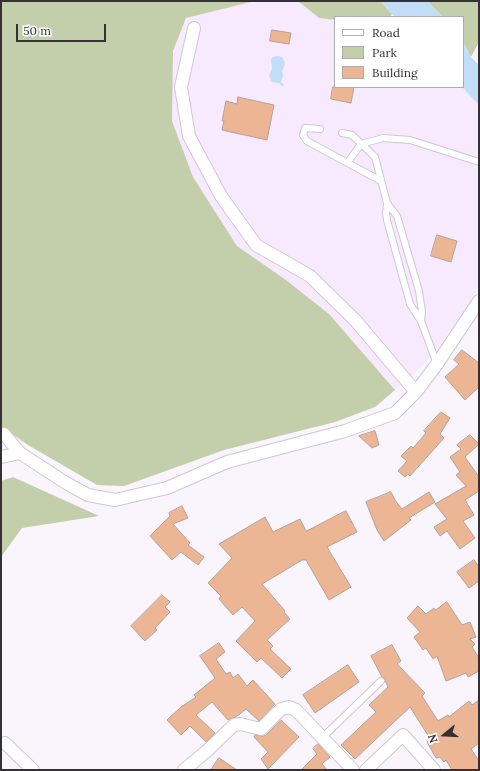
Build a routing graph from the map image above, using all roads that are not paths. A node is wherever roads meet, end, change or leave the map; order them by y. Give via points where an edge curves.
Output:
1 (194, 28) dead end
2 (320, 129) dead end
3 (342, 133) dead end
4 (361, 144) junction
5 (348, 162) junction
6 (479, 162) edge
7 (382, 181) junction
8 (387, 203) junction
9 (479, 301) edge
10 (421, 321) junction
11 (438, 364) junction
12 (416, 392) junction
13 (1, 434) edge
14 (20, 453) junction
15 (1, 457) edge
16 (381, 681) dead end
17 (322, 738) junction
18 (5, 743) dead end
19 (33, 770) edge
20 (184, 770) edge
21 (353, 770) edge
22 (366, 770) edge
23 (434, 770) edge

1 - 12 street via 181,86 189,136 221,196 256,245 310,276 355,320
2 - 5 lane via 305,128 303,135 307,141
3 - 4 lane via 352,136
4 - 5 lane
4 - 6 lane via 383,138 410,140
4 - 7 lane via 375,157
5 - 7 lane
7 - 8 lane
8 - 10 lane via 387,220 400,272 410,304
8 - 10 lane via 397,216 419,291
9 - 11 street
10 - 11 lane
11 - 12 street
12 - 14 street via 395,413 373,422 228,462 167,488 115,500 88,495
13 - 14 street via 4,434
14 - 15 street
16 - 17 lane
17 - 20 street via 296,710 288,707 281,709 261,729 234,725
17 - 21 street
18 - 19 street
22 - 23 street via 403,735

